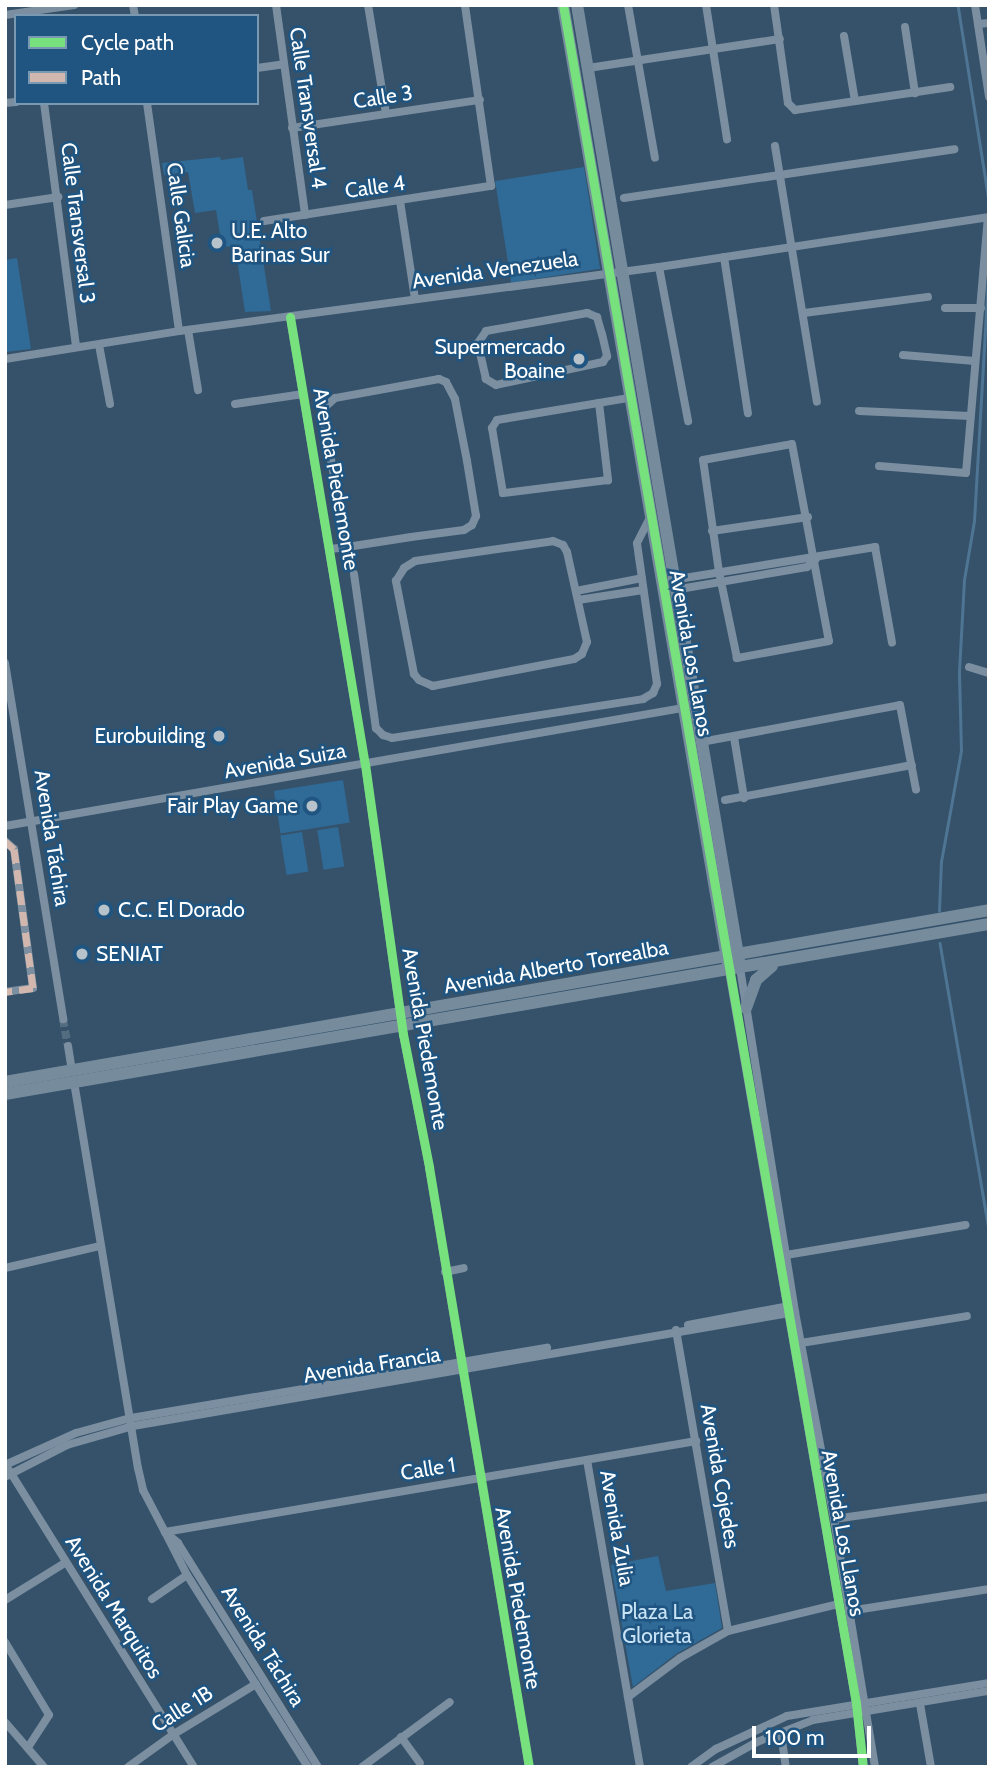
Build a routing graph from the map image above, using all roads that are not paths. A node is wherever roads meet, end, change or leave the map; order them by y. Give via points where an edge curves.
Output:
1 (74, 5) edge
2 (276, 5) edge
3 (368, 5) edge
4 (465, 5) edge
5 (563, 5) edge
6 (578, 5) edge
7 (628, 5) edge
8 (706, 5) edge
9 (774, 5) edge
10 (975, 5) edge
11 (5, 15) edge
12 (989, 23) edge
13 (978, 24) junction
14 (905, 27) dead end
15 (844, 36) dead end
16 (780, 38) junction
17 (713, 48) junction
18 (637, 60) junction
19 (285, 64) junction
20 (259, 68) edge
21 (588, 68) junction
22 (950, 87) dead end
23 (915, 93) junction
24 (989, 97) edge
25 (480, 100) junction
26 (855, 101) junction
27 (44, 105) edge
28 (147, 105) edge
29 (386, 114) junction
30 (292, 128) junction
31 (727, 139) dead end
32 (775, 146) dead end
33 (954, 149) dead end
34 (655, 158) dead end
35 (779, 174) junction
36 (58, 197) junction
37 (624, 198) dead end
38 (400, 201) junction
39 (5, 205) edge
40 (305, 215) junction
41 (989, 218) edge
42 (264, 221) dead end
43 (790, 246) junction
44 (724, 257) junction
45 (659, 267) junction
46 (613, 272) junction
47 (928, 297) dead end
48 (415, 299) junction
49 (945, 308) dead end
50 (981, 308) junction
51 (804, 313) junction
52 (290, 317) junction
53 (184, 331) junction
54 (617, 331) junction
55 (603, 334) junction
56 (99, 345) junction
57 (76, 347) junction
58 (903, 355) dead end
59 (5, 359) edge
60 (975, 361) junction
61 (198, 390) dead end
62 (303, 394) junction
63 (629, 398) junction
64 (817, 402) dead end
65 (599, 403) junction
66 (110, 404) dead end
67 (236, 404) dead end
68 (859, 411) dead end
69 (748, 413) dead end
70 (970, 416) junction
71 (688, 421) dead end
72 (879, 466) dead end
73 (808, 517) junction
74 (650, 518) junction
75 (712, 531) junction
76 (347, 547) junction
77 (330, 549) junction
78 (816, 559) junction
79 (719, 572) junction
80 (354, 574) dead end
81 (642, 578) junction
82 (721, 582) junction
83 (673, 585) junction
84 (643, 590) junction
85 (577, 596) junction
86 (892, 642) dead end
87 (5, 663) edge
88 (970, 667) dead end
89 (989, 673) edge
90 (689, 707) junction
91 (551, 713) junction
92 (554, 730) junction
93 (734, 737) junction
94 (701, 742) junction
95 (365, 764) junction
96 (912, 765) junction
97 (916, 790) dead end
98 (744, 798) junction
99 (725, 800) dead end
100 (33, 821) junction
101 (5, 826) edge
102 (5, 841) edge
103 (989, 911) edge
104 (989, 924) edge
105 (732, 956) junction
106 (781, 961) junction
107 (735, 969) junction
108 (5, 992) edge
109 (746, 1008) junction
110 (63, 1019) tunnel mouth
111 (402, 1020) junction
112 (68, 1046) tunnel mouth
113 (73, 1077) junction
114 (5, 1082) edge
115 (5, 1094) edge
116 (966, 1225) dead end
117 (100, 1246) junction
118 (786, 1255) junction
119 (5, 1268) edge
120 (464, 1268) dead end
121 (445, 1272) junction
122 (790, 1309) junction
123 (967, 1317) dead end
124 (676, 1330) junction
125 (801, 1343) junction
126 (461, 1365) junction
127 (132, 1422) junction
128 (696, 1441) junction
129 (587, 1460) junction
130 (5, 1465) edge
131 (8, 1475) edge
132 (480, 1479) junction
133 (989, 1497) edge
134 (834, 1520) junction
135 (165, 1532) junction
136 (174, 1545) junction
137 (65, 1563) junction
138 (187, 1575) junction
139 (989, 1589) edge
140 (152, 1599) dead end
141 (5, 1600) edge
142 (838, 1604) junction
143 (849, 1611) junction
144 (728, 1631) junction
145 (5, 1642) edge
146 (989, 1683) edge
147 (256, 1684) junction
148 (989, 1691) edge
149 (628, 1697) junction
150 (450, 1702) dead end
151 (920, 1704) junction
152 (861, 1708) junction
153 (5, 1722) edge
154 (781, 1733) junction
155 (174, 1734) junction
156 (401, 1737) junction
157 (28, 1747) junction
158 (420, 1763) dead end
159 (714, 1766) edge
160 (44, 1767) edge
161 (128, 1767) edge
162 (194, 1767) edge
163 (308, 1767) edge
164 (318, 1767) edge
165 (362, 1767) edge
166 (529, 1767) edge
167 (640, 1767) edge
168 (691, 1767) edge
169 (786, 1767) edge
170 (863, 1767) edge
171 (875, 1767) edge
172 (931, 1767) edge

1 - 11 street
2 - 19 street, Calle Transversal 4
3 - 29 street
4 - 25 street
5 - 46 street, Avenida Los Llanos
6 - 21 street, Avenida Los Llanos
7 - 18 street
8 - 17 street
9 - 16 street
10 - 13 street
12 - 13 street
13 - 24 street
14 - 23 street
15 - 26 street
16 - 17 street
16 - 26 street via 792,109
17 - 18 street
17 - 31 street
18 - 21 street
18 - 34 street
19 - 20 street
19 - 30 street, Calle Transversal 4
21 - 46 street, Avenida Los Llanos
22 - 23 street
23 - 26 street
25 - 29 street, Calle 3
25 - 38 street, Calle 4 via 491,186
27 - 36 street, Calle Transversal 3
28 - 53 street, Calle Galicia
29 - 30 street, Calle 3
30 - 40 street, Calle Transversal 4
32 - 35 street
33 - 35 street
35 - 37 street
35 - 43 street
36 - 39 street
36 - 57 street, Calle Transversal 3
38 - 40 street, Calle 4
38 - 48 street
40 - 42 street, Calle 4
41 - 43 street, Avenida Venezuela
41 - 50 street
43 - 44 street, Avenida Venezuela
43 - 51 street
44 - 45 street, Avenida Venezuela
44 - 69 street
45 - 46 street, Avenida Venezuela
45 - 71 street
46 - 48 street, Avenida Venezuela
46 - 54 street, Avenida Los Llanos
46 - 83 street, Avenida Los Llanos
47 - 51 street
48 - 52 street, Avenida Venezuela
49 - 50 street
50 - 60 street
51 - 64 street
52 - 53 street, Avenida Venezuela
52 - 62 street, Avenida Piedemonte
53 - 56 street, Avenida Venezuela
53 - 61 street, Calle Galicia
54 - 55 street
54 - 63 street, Avenida Los Llanos
55 - 55 street via 597,317 587,313 486,331 478,343 486,379 496,385 600,363 607,356
56 - 57 street, Avenida Venezuela
56 - 66 street
57 - 59 street, Avenida Venezuela
58 - 60 street
60 - 70 street
62 - 67 street
62 - 77 street, Avenida Piedemonte
63 - 65 street
63 - 74 street, Avenida Los Llanos
65 - 65 street via 497,420 492,428 503,493 608,480
68 - 70 street
70 - 72 street via 966,473
73 - 75 street
73 - 75 street via 794,447 788,444 703,460
73 - 78 street
74 - 81 street via 637,543
74 - 90 street, Avenida Los Llanos
75 - 79 street
76 - 76 street via 464,530 474,522 455,399 446,382 439,379 335,398 325,407
76 - 77 street
77 - 95 street, Avenida Piedemonte
78 - 79 street
78 - 82 street via 807,567
78 - 82 street via 829,641 825,644 737,657
78 - 86 street via 875,547
79 - 82 street
79 - 83 street
80 - 91 street via 376,728 383,735
81 - 84 street
81 - 85 street
82 - 83 street
83 - 90 street, Avenida Los Llanos
84 - 85 street
84 - 91 street via 657,684 653,693 643,699
85 - 85 street via 568,552 553,541 415,561 396,581 414,674 429,685 577,658 587,642
87 - 100 street, Avenida Táchira
88 - 89 street
90 - 92 street, Avenida Suiza
90 - 94 street, Avenida Los Llanos
90 - 105 street, Avenida Los Llanos
91 - 92 street
92 - 95 street, Avenida Suiza
93 - 94 street
93 - 96 street via 900,705
93 - 98 street
94 - 105 street, Avenida Los Llanos
95 - 100 street, Avenida Suiza
95 - 111 street, Avenida Piedemonte
96 - 97 street
96 - 98 street
98 - 99 street
100 - 101 street, Avenida Suiza
100 - 110 street, Avenida Táchira
102 - 108 street via 14,849 33,988
103 - 105 street, Avenida Alberto Torrealba
104 - 106 street, Avenida Alberto Torrealba
105 - 107 street, Avenida Los Llanos
105 - 111 street, Avenida Alberto Torrealba
106 - 107 street, Avenida Alberto Torrealba
106 - 109 street via 758,976
107 - 109 street, Avenida Los Llanos
107 - 111 street, Avenida Alberto Torrealba
107 - 122 street, Avenida Los Llanos
109 - 118 street, Avenida Los Llanos
111 - 113 street, Avenida Alberto Torrealba
111 - 121 street, Avenida Piedemonte
112 - 113 street
113 - 114 street, Avenida Alberto Torrealba
113 - 115 street, Avenida Alberto Torrealba
113 - 117 street
116 - 118 street
117 - 119 street
117 - 127 street
118 - 122 street, Avenida Los Llanos
120 - 121 street
121 - 126 street, Avenida Piedemonte
122 - 124 street, Avenida Francia
122 - 125 street, Avenida Los Llanos
122 - 142 street, Avenida Los Llanos
123 - 125 street
124 - 126 street, Avenida Francia
124 - 128 street, Avenida Cojedes
125 - 134 street, Avenida Los Llanos
126 - 127 street, Avenida Francia
126 - 132 street, Avenida Piedemonte
127 - 130 street, Avenida Francia via 76,1433
127 - 131 street, Avenida Francia via 67,1445
127 - 135 street via 143,1490
128 - 129 street, Calle 1
128 - 144 street, Avenida Cojedes
129 - 132 street, Calle 1
129 - 149 street, Avenida Zulia
130 - 131 street, Avenida Marquitos
131 - 137 street, Avenida Marquitos
132 - 135 street, Calle 1
132 - 166 street, Avenida Piedemonte
133 - 134 street
134 - 143 street, Avenida Los Llanos
135 - 136 street
136 - 138 street
136 - 164 street, Avenida Táchira
137 - 141 street
137 - 155 street, Avenida Marquitos
138 - 140 street
138 - 147 street
139 - 143 street
142 - 144 street
142 - 152 street, Avenida Los Llanos
143 - 152 street, Avenida Los Llanos
144 - 149 street via 680,1658
145 - 157 street via 49,1715
146 - 152 street
147 - 155 street, Calle 1B
147 - 163 street
148 - 151 street
149 - 167 street, Avenida Zulia
150 - 156 street
151 - 152 street
151 - 172 street
152 - 154 street
152 - 168 street via 787,1716 716,1749
152 - 170 street, Avenida Los Llanos
152 - 171 street, Avenida Los Llanos
153 - 157 street
154 - 159 street
154 - 169 street
155 - 161 street, Calle 1B
155 - 162 street, Avenida Marquitos
156 - 158 street
156 - 165 street
157 - 160 street

